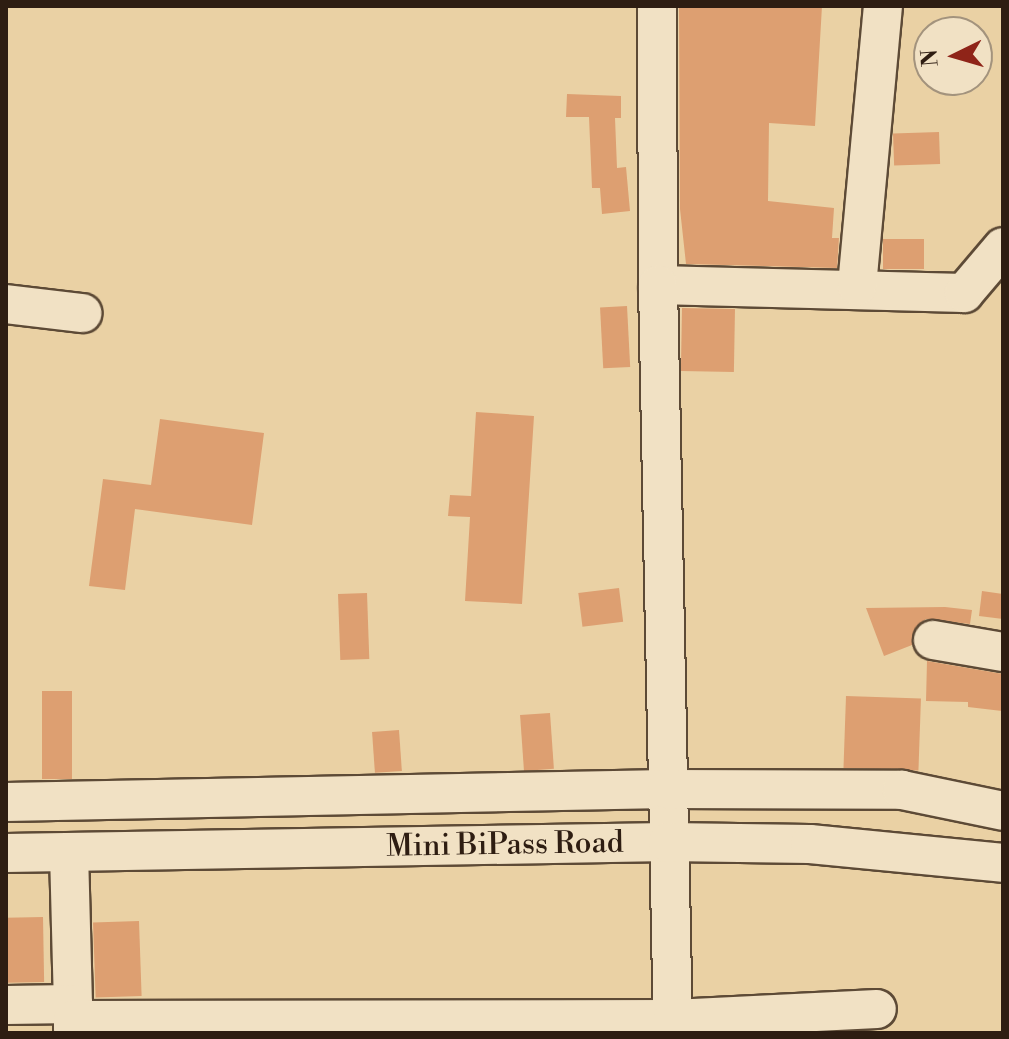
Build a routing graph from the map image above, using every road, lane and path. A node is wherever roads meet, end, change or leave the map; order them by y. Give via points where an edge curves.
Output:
1 (657, 6) edge
2 (883, 6) edge
3 (1003, 247) edge
4 (658, 285) junction
5 (857, 286) junction
6 (6, 304) edge
7 (82, 313) dead end
8 (933, 640) dead end
9 (1003, 652) edge
10 (667, 789) junction
11 (6, 802) edge
12 (1003, 811) edge
13 (668, 842) junction
14 (69, 852) junction
15 (6, 853) edge
16 (1003, 863) edge
17 (6, 1005) edge
18 (877, 1009) dead end
19 (73, 1019) edge
20 (673, 1026) edge

1 - 4 street
2 - 5 street
3 - 5 street via 964,293
4 - 5 street
4 - 10 street
6 - 7 street
8 - 9 street
10 - 11 street
10 - 12 street via 902,790
10 - 13 street
13 - 14 street, Mini BiPass Road
13 - 16 street, Mini BiPass Road via 810,844
13 - 20 street
14 - 15 street, Mini BiPass Road
14 - 19 street
17 - 19 street
18 - 20 street
19 - 20 street

